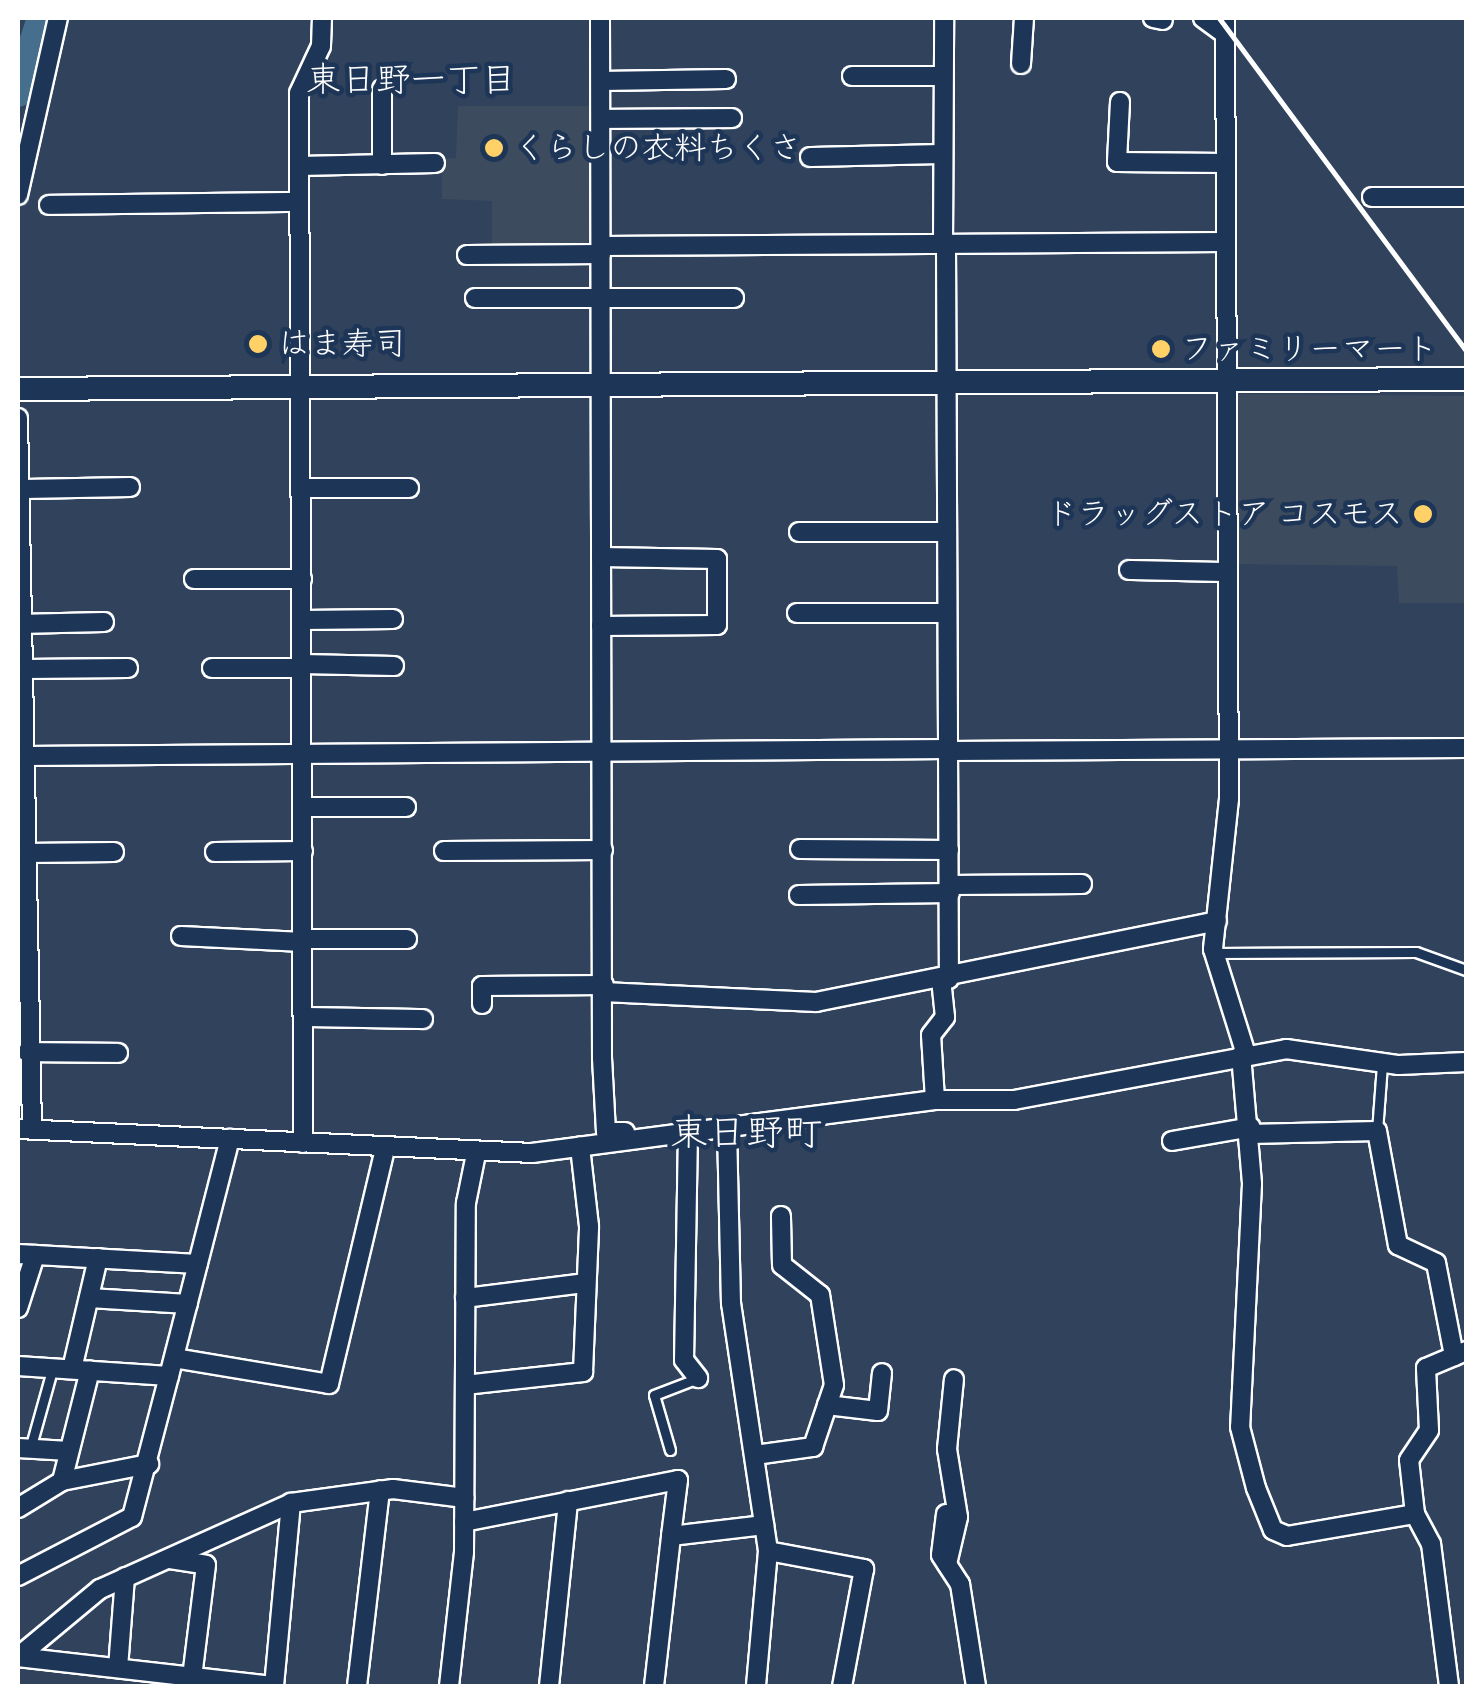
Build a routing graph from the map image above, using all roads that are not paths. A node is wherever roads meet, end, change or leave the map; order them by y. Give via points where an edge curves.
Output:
1 (58, 18) edge
2 (322, 18) edge
3 (600, 18) edge
4 (944, 18) edge
5 (1024, 18) edge
6 (1204, 18) edge
7 (1225, 26) edge
8 (1021, 64) dead end
9 (852, 76) dead end
10 (942, 76) junction
11 (726, 79) dead end
12 (601, 81) junction
13 (382, 89) dead end
14 (1120, 102) dead end
15 (732, 118) dead end
16 (600, 119) junction
17 (942, 154) junction
18 (810, 156) dead end
19 (1225, 162) junction
20 (435, 164) dead end
21 (382, 165) junction
22 (299, 166) junction
23 (18, 195) edge
24 (1372, 197) dead end
25 (1466, 197) edge
26 (298, 202) junction
27 (49, 204) dead end
28 (1224, 242) junction
29 (944, 244) junction
30 (602, 250) junction
31 (467, 255) dead end
32 (475, 298) dead end
33 (602, 298) junction
34 (734, 298) dead end
35 (1466, 380) edge
36 (947, 382) junction
37 (1224, 382) junction
38 (601, 384) junction
39 (301, 386) junction
40 (18, 390) edge
41 (18, 418) edge
42 (130, 487) dead end
43 (302, 488) junction
44 (409, 488) dead end
45 (24, 489) junction
46 (799, 532) dead end
47 (947, 532) junction
48 (601, 557) junction
49 (1130, 570) dead end
50 (1225, 572) junction
51 (194, 579) dead end
52 (302, 579) junction
53 (796, 613) dead end
54 (948, 613) junction
55 (302, 620) junction
56 (393, 620) dead end
57 (104, 622) dead end
58 (21, 624) edge
59 (601, 626) junction
60 (302, 666) junction
61 (394, 666) dead end
62 (128, 668) dead end
63 (212, 668) dead end
64 (25, 669) junction
65 (1466, 748) edge
66 (1229, 750) junction
67 (948, 751) junction
68 (602, 753) junction
69 (303, 754) junction
70 (25, 756) junction
71 (303, 807) junction
72 (406, 807) dead end
73 (800, 849) dead end
74 (603, 850) junction
75 (950, 850) junction
76 (303, 851) junction
77 (444, 851) dead end
78 (26, 852) junction
79 (114, 852) dead end
80 (215, 852) dead end
81 (1082, 884) dead end
82 (950, 889) junction
83 (799, 895) dead end
84 (1216, 921) junction
85 (181, 936) dead end
86 (407, 939) dead end
87 (303, 940) junction
88 (1214, 954) junction
89 (1466, 970) edge
90 (945, 979) junction
91 (603, 989) junction
92 (482, 1004) dead end
93 (304, 1016) junction
94 (422, 1019) dead end
95 (27, 1052) junction
96 (118, 1052) dead end
97 (1243, 1055) junction
98 (1466, 1062) edge
99 (1382, 1063) junction
100 (936, 1100) junction
101 (727, 1128) junction
102 (24, 1129) edge
103 (1250, 1130) junction
104 (1377, 1131) junction
105 (688, 1132) junction
106 (650, 1138) junction
107 (230, 1139) junction
108 (1172, 1141) dead end
109 (304, 1143) junction
110 (580, 1147) junction
111 (385, 1149) junction
112 (476, 1154) junction
113 (781, 1216) dead end
114 (26, 1255) edge
115 (98, 1258) junction
116 (198, 1264) junction
117 (585, 1283) junction
118 (89, 1298) junction
119 (465, 1298) junction
120 (188, 1304) junction
121 (18, 1308) edge
122 (1460, 1354) edge
123 (18, 1366) edge
124 (172, 1367) junction
125 (52, 1368) junction
126 (81, 1370) junction
127 (882, 1373) dead end
128 (698, 1378) joint
129 (954, 1379) dead end
130 (464, 1385) junction
131 (827, 1405) junction
132 (24, 1449) edge
133 (670, 1450) dead end
134 (68, 1451) junction
135 (755, 1455) junction
136 (148, 1464) junction
137 (62, 1481) junction
138 (380, 1490) junction
139 (464, 1498) junction
140 (568, 1501) junction
141 (291, 1504) junction
142 (18, 1508) edge
143 (946, 1514) dead end
144 (1415, 1514) junction
145 (464, 1522) junction
146 (764, 1525) junction
147 (671, 1536) junction
148 (768, 1551) junction
149 (168, 1558) junction
150 (947, 1564) junction
151 (18, 1576) edge
152 (125, 1577) junction
153 (18, 1657) edge
154 (115, 1674) edge
155 (195, 1680) edge
156 (273, 1686) edge
157 (358, 1686) edge
158 (448, 1686) edge
159 (549, 1686) edge
160 (654, 1686) edge
161 (756, 1686) edge
162 (842, 1686) edge
163 (976, 1686) edge
164 (1449, 1686) edge

1 - 23 street
2 - 22 street via 320,46 298,93
3 - 12 street
4 - 10 street
5 - 8 street
6 - 7 street
7 - 19 street
9 - 10 street
10 - 17 street
11 - 12 street
12 - 16 street
13 - 21 street
14 - 19 street via 1117,162
15 - 16 street
16 - 30 street
17 - 18 street
17 - 29 street
19 - 28 street
20 - 21 street
21 - 22 street
22 - 26 street
24 - 25 street
26 - 27 street
26 - 39 street
28 - 29 street
28 - 37 street
29 - 30 street
29 - 36 street
30 - 31 street
30 - 33 street
32 - 33 street
33 - 34 street
33 - 38 street
35 - 37 street
36 - 37 street
36 - 38 street
36 - 47 street
37 - 50 street
38 - 39 street
38 - 48 street
39 - 40 street
39 - 43 street
41 - 45 street
42 - 45 street
43 - 44 street
43 - 52 street
45 - 58 street
46 - 47 street
47 - 54 street
48 - 59 street
48 - 59 street via 717,558 717,625
49 - 50 street
50 - 66 street
51 - 52 street
52 - 55 street
53 - 54 street
54 - 67 street
55 - 56 street
55 - 60 street
57 - 58 street
58 - 64 street
59 - 68 street
60 - 61 street
60 - 63 street
60 - 69 street
62 - 64 street
64 - 70 street
65 - 66 street
66 - 67 street
66 - 84 street
67 - 68 street
67 - 75 street
68 - 69 street
68 - 74 street
69 - 70 street
69 - 71 street
70 - 78 street
71 - 72 street
71 - 76 street
73 - 75 street
74 - 77 street
74 - 91 street
75 - 82 street
76 - 80 street
76 - 87 street
78 - 79 street
78 - 95 street
81 - 82 street
82 - 83 street
82 - 90 street
84 - 88 street
84 - 90 street
85 - 87 street
86 - 87 street
87 - 93 street
88 - 89 lane via 1416,952
88 - 97 street
90 - 91 street via 816,1002
90 - 100 street via 945,1016 931,1035
91 - 92 street via 482,986
91 - 106 street via 606,1132
93 - 94 street
93 - 109 street
95 - 96 street
95 - 102 street
97 - 99 street via 1303,1049
97 - 100 street via 1014,1100
97 - 103 street
98 - 99 street
99 - 104 lane
100 - 101 street
101 - 105 street
101 - 135 street via 731,1303
102 - 107 street
103 - 104 street
103 - 108 street
103 - 144 street via 1240,1427 1272,1530 1281,1544
104 - 122 street via 1398,1245 1436,1263
105 - 106 street
105 - 128 street via 684,1360
106 - 110 street
107 - 109 street
107 - 116 street
109 - 111 street
110 - 112 street
110 - 117 street
111 - 112 street
111 - 124 street via 329,1384
112 - 119 street
113 - 131 street via 782,1265 820,1295 834,1385
114 - 115 street
114 - 121 street
115 - 116 street
115 - 118 street
116 - 120 street
117 - 119 street
117 - 130 street via 583,1372
118 - 120 street
118 - 126 street
119 - 130 street
120 - 124 street
122 - 144 street via 1426,1368 1429,1430 1409,1460
123 - 125 street
124 - 126 street
124 - 136 street
125 - 126 street
125 - 132 lane
126 - 134 street
127 - 131 street via 878,1411
128 - 133 lane via 654,1395
129 - 150 street via 947,1449 958,1517
130 - 139 street
131 - 135 street via 813,1448
132 - 134 street
134 - 137 street
135 - 146 street
136 - 137 street
136 - 151 street via 128,1521 48,1554
137 - 142 street
138 - 139 street
138 - 141 street
138 - 157 street
139 - 145 street
140 - 145 street
140 - 147 street via 678,1480
140 - 159 street
141 - 149 street
141 - 156 street
143 - 150 street
144 - 164 street via 1431,1544
145 - 158 street
146 - 147 street
146 - 148 street
147 - 160 street
148 - 161 street
148 - 162 street via 864,1570
149 - 152 street
149 - 155 street via 206,1566
150 - 163 street via 960,1584
152 - 153 street via 64,1613
152 - 154 street
153 - 154 street
154 - 155 street
155 - 156 street

